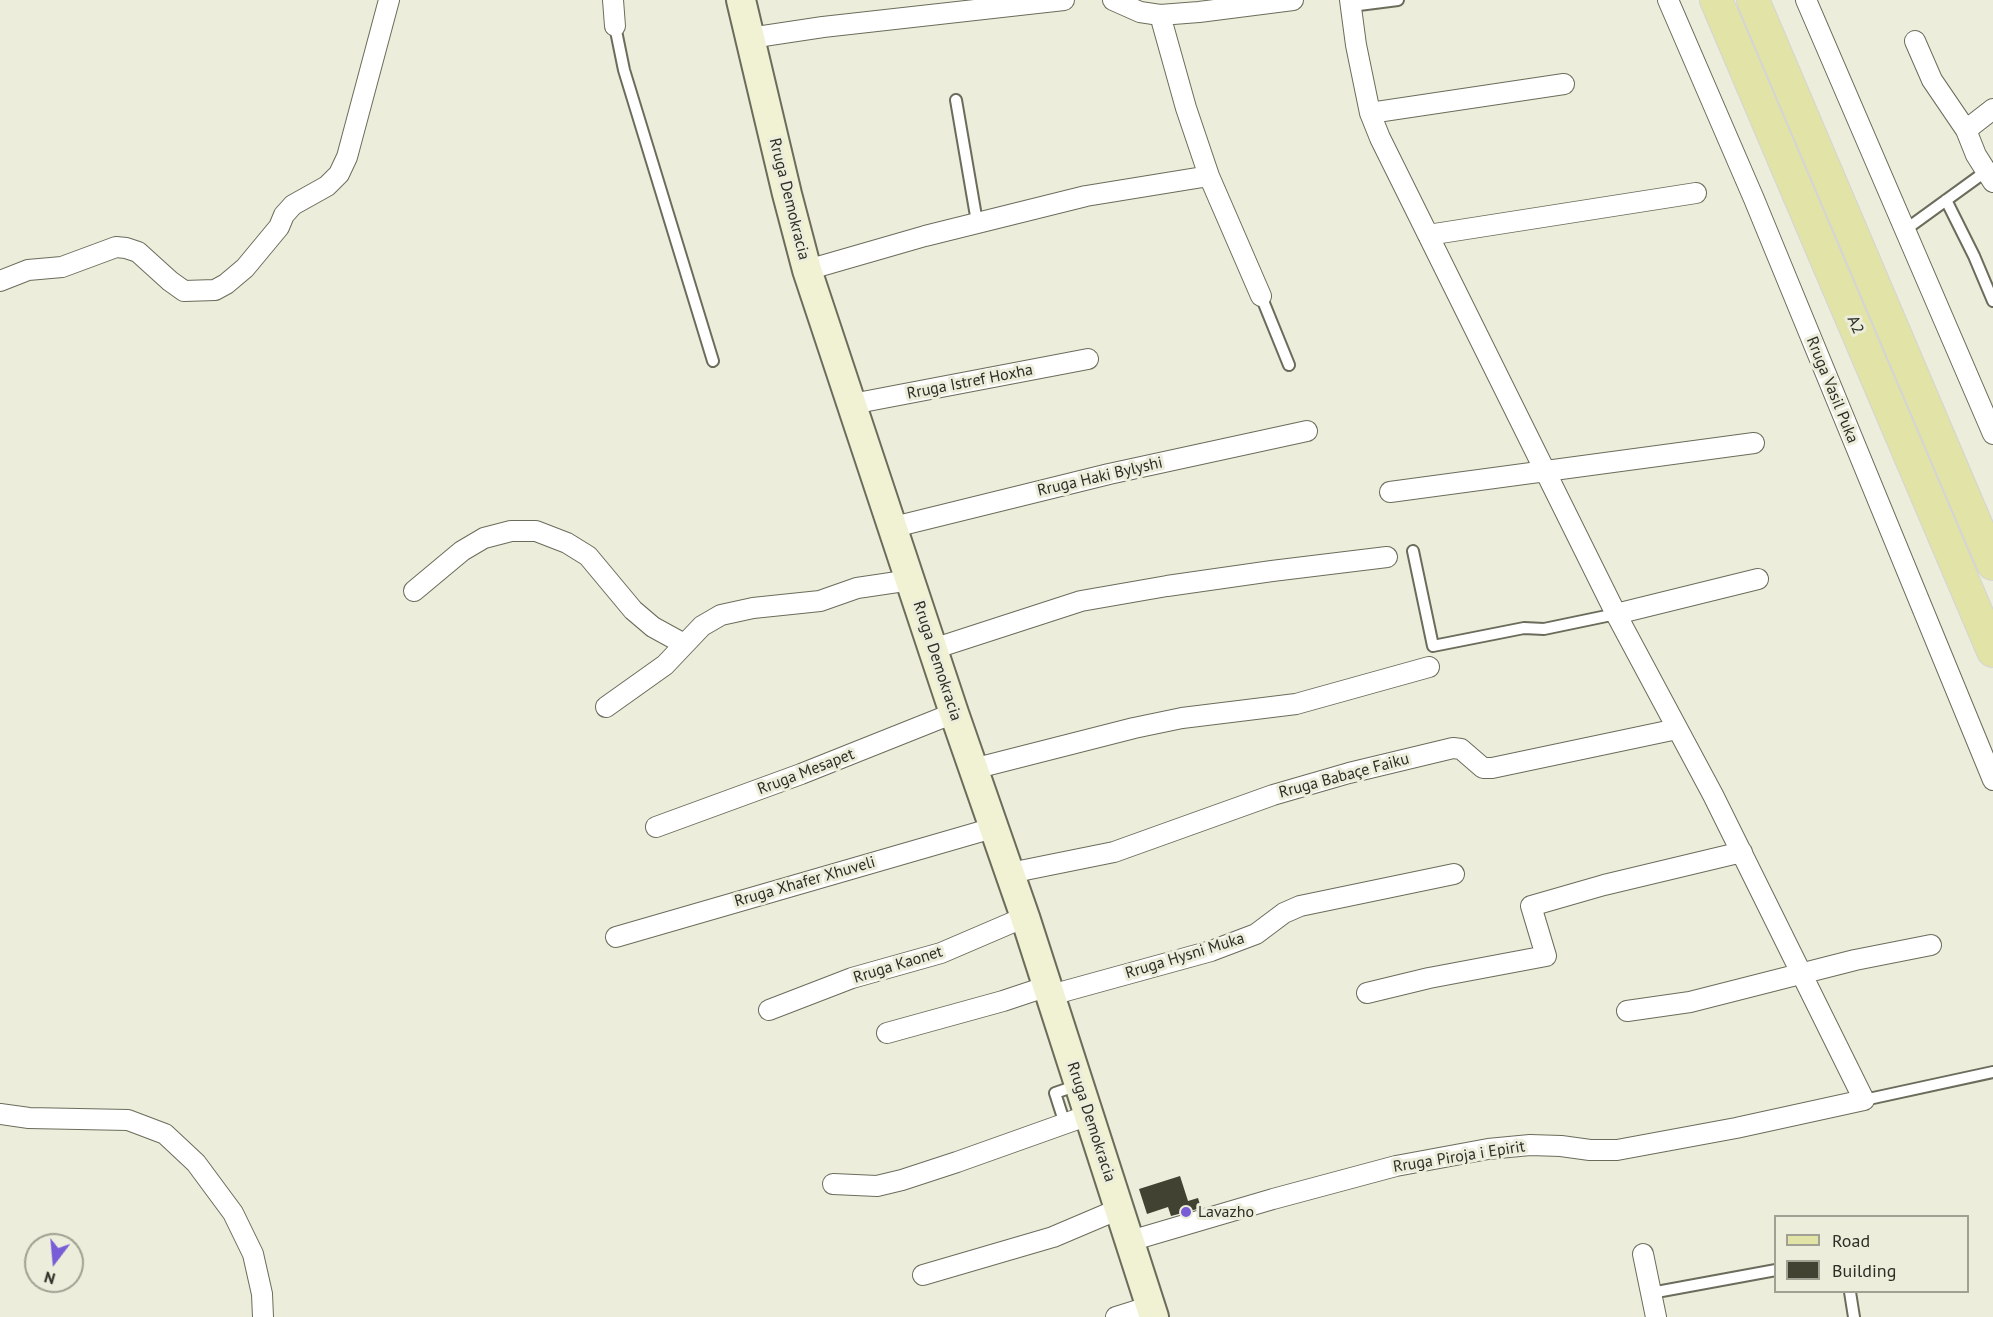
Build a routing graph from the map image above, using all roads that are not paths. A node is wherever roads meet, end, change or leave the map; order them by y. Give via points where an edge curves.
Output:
1 (389, 0) edge
2 (613, 0) edge
3 (741, 0) edge
4 (1064, 0) edge
5 (1113, 0) edge
6 (1293, 0) edge
7 (1398, 0) edge
8 (1668, 0) edge
9 (1716, 0) edge
10 (1753, 0) edge
11 (1806, 0) edge
12 (1350, 3) edge
13 (1160, 15) junction
14 (615, 26) joint
15 (750, 38) junction
16 (1915, 41) dead end
17 (1564, 84) dead end
18 (956, 100) dead end
19 (1993, 109) edge
20 (1370, 113) junction
21 (1966, 130) junction
22 (1209, 176) junction
23 (1989, 177) edge
24 (1696, 193) dead end
25 (1946, 200) junction
26 (977, 222) junction
27 (1905, 230) junction
28 (1428, 235) junction
29 (807, 270) junction
30 (0, 281) edge
31 (1261, 296) joint
32 (1993, 301) edge
33 (1088, 359) dead end
34 (713, 360) dead end
35 (1289, 365) dead end
36 (852, 404) junction
37 (1307, 431) dead end
38 (1993, 434) edge
39 (1754, 444) dead end
40 (1546, 470) junction
41 (1390, 492) dead end
42 (894, 527) junction
43 (1413, 551) dead end
44 (1387, 557) dead end
45 (1993, 564) edge
46 (1758, 579) dead end
47 (911, 580) junction
48 (414, 591) dead end
49 (1616, 614) junction
50 (684, 644) junction
51 (933, 649) junction
52 (1993, 651) edge
53 (1429, 667) dead end
54 (606, 707) dead end
55 (954, 713) junction
56 (1677, 729) junction
57 (973, 769) junction
58 (1993, 780) edge
59 (656, 827) dead end
60 (993, 828) junction
61 (1742, 852) junction
62 (1010, 873) junction
63 (1454, 874) dead end
64 (1025, 917) junction
65 (616, 937) dead end
66 (1931, 945) dead end
67 (1802, 974) junction
68 (1049, 991) junction
69 (1366, 993) dead end
70 (769, 1010) dead end
71 (1627, 1011) dead end
72 (887, 1033) dead end
73 (1993, 1072) edge
74 (1864, 1100) junction
75 (0, 1114) edge
76 (1077, 1119) junction
77 (833, 1184) dead end
78 (1119, 1209) junction
79 (1130, 1241) junction
80 (1644, 1254) dead end
81 (1774, 1270) edge
82 (923, 1275) dead end
83 (1651, 1293) junction
84 (1850, 1293) edge
85 (1152, 1311) edge
86 (263, 1317) edge
87 (1116, 1317) edge
88 (1656, 1317) edge
89 (1854, 1317) edge

1 - 30 street via 339,174 327,186 293,205 245,268 226,284 215,290 184,291 138,252 116,247 62,267 28,270
2 - 14 street
3 - 15 main road, Rruga Demokracia
4 - 15 street
5 - 13 street via 1140,12
6 - 13 street
7 - 12 lane
8 - 58 street, Rruga Vasil Puka
9 - 52 main road, A2
10 - 45 main road, A2
11 - 27 street
12 - 20 street
13 - 22 street
14 - 34 lane via 624,70
15 - 29 main road, Rruga Demokracia
16 - 21 street via 1932,80
17 - 20 street
18 - 26 lane
19 - 21 street
20 - 28 street
21 - 23 street
22 - 26 street via 1086,196
22 - 31 street
23 - 25 lane
24 - 28 street
25 - 27 lane
25 - 32 lane
26 - 29 street
27 - 38 street
28 - 40 street
29 - 36 main road, Rruga Demokracia
31 - 35 lane
33 - 36 street, Rruga Istref Hoxha
36 - 42 main road, Rruga Demokracia
37 - 42 street, Rruga Haki Bylyshi
39 - 40 street
40 - 41 street
40 - 49 street
42 - 47 main road, Rruga Demokracia
43 - 49 lane via 1433,646
44 - 51 street via 1237,576 1081,602
46 - 49 street
47 - 50 street via 857,588 820,601 721,615 702,626
47 - 51 main road, Rruga Demokracia
48 - 50 street via 484,538 511,531 536,531 588,555 633,610 653,627
49 - 56 street
50 - 54 street via 665,665
51 - 55 main road, Rruga Demokracia
53 - 57 street via 1296,704 1182,718
55 - 57 main road, Rruga Demokracia
55 - 59 street, Rruga Mesapet
56 - 61 street
56 - 62 street, Rruga Babaçe Faiku via 1492,768 1482,768 1461,749 1454,748 1273,795 1114,852
57 - 60 main road, Rruga Demokracia
60 - 62 main road, Rruga Demokracia
60 - 65 street, Rruga Xhafer Xhuveli
61 - 67 street
61 - 69 street via 1531,906 1546,956
62 - 64 main road, Rruga Demokracia
63 - 68 street, Rruga Hysni Muka via 1300,906 1256,934 1211,951
64 - 68 main road, Rruga Demokracia
64 - 70 street, Rruga Kaonet via 941,953 863,975
66 - 67 street
67 - 71 street via 1690,1002
67 - 74 street
68 - 72 street, Rruga Hysni Muka
68 - 76 main road, Rruga Demokracia via 1078,1085
73 - 74 lane
74 - 79 street, Rruga Piroja i Epirit via 1617,1150 1530,1145 1396,1166
75 - 86 street via 128,1120 165,1134 196,1163 233,1213 253,1254
76 - 77 street via 902,1180 877,1186
76 - 78 main road, Rruga Demokracia
78 - 79 main road, Rruga Demokracia
78 - 82 street via 1053,1237
79 - 85 main road, Rruga Demokracia
80 - 83 street
81 - 83 lane
83 - 88 street
84 - 89 lane
85 - 87 street

